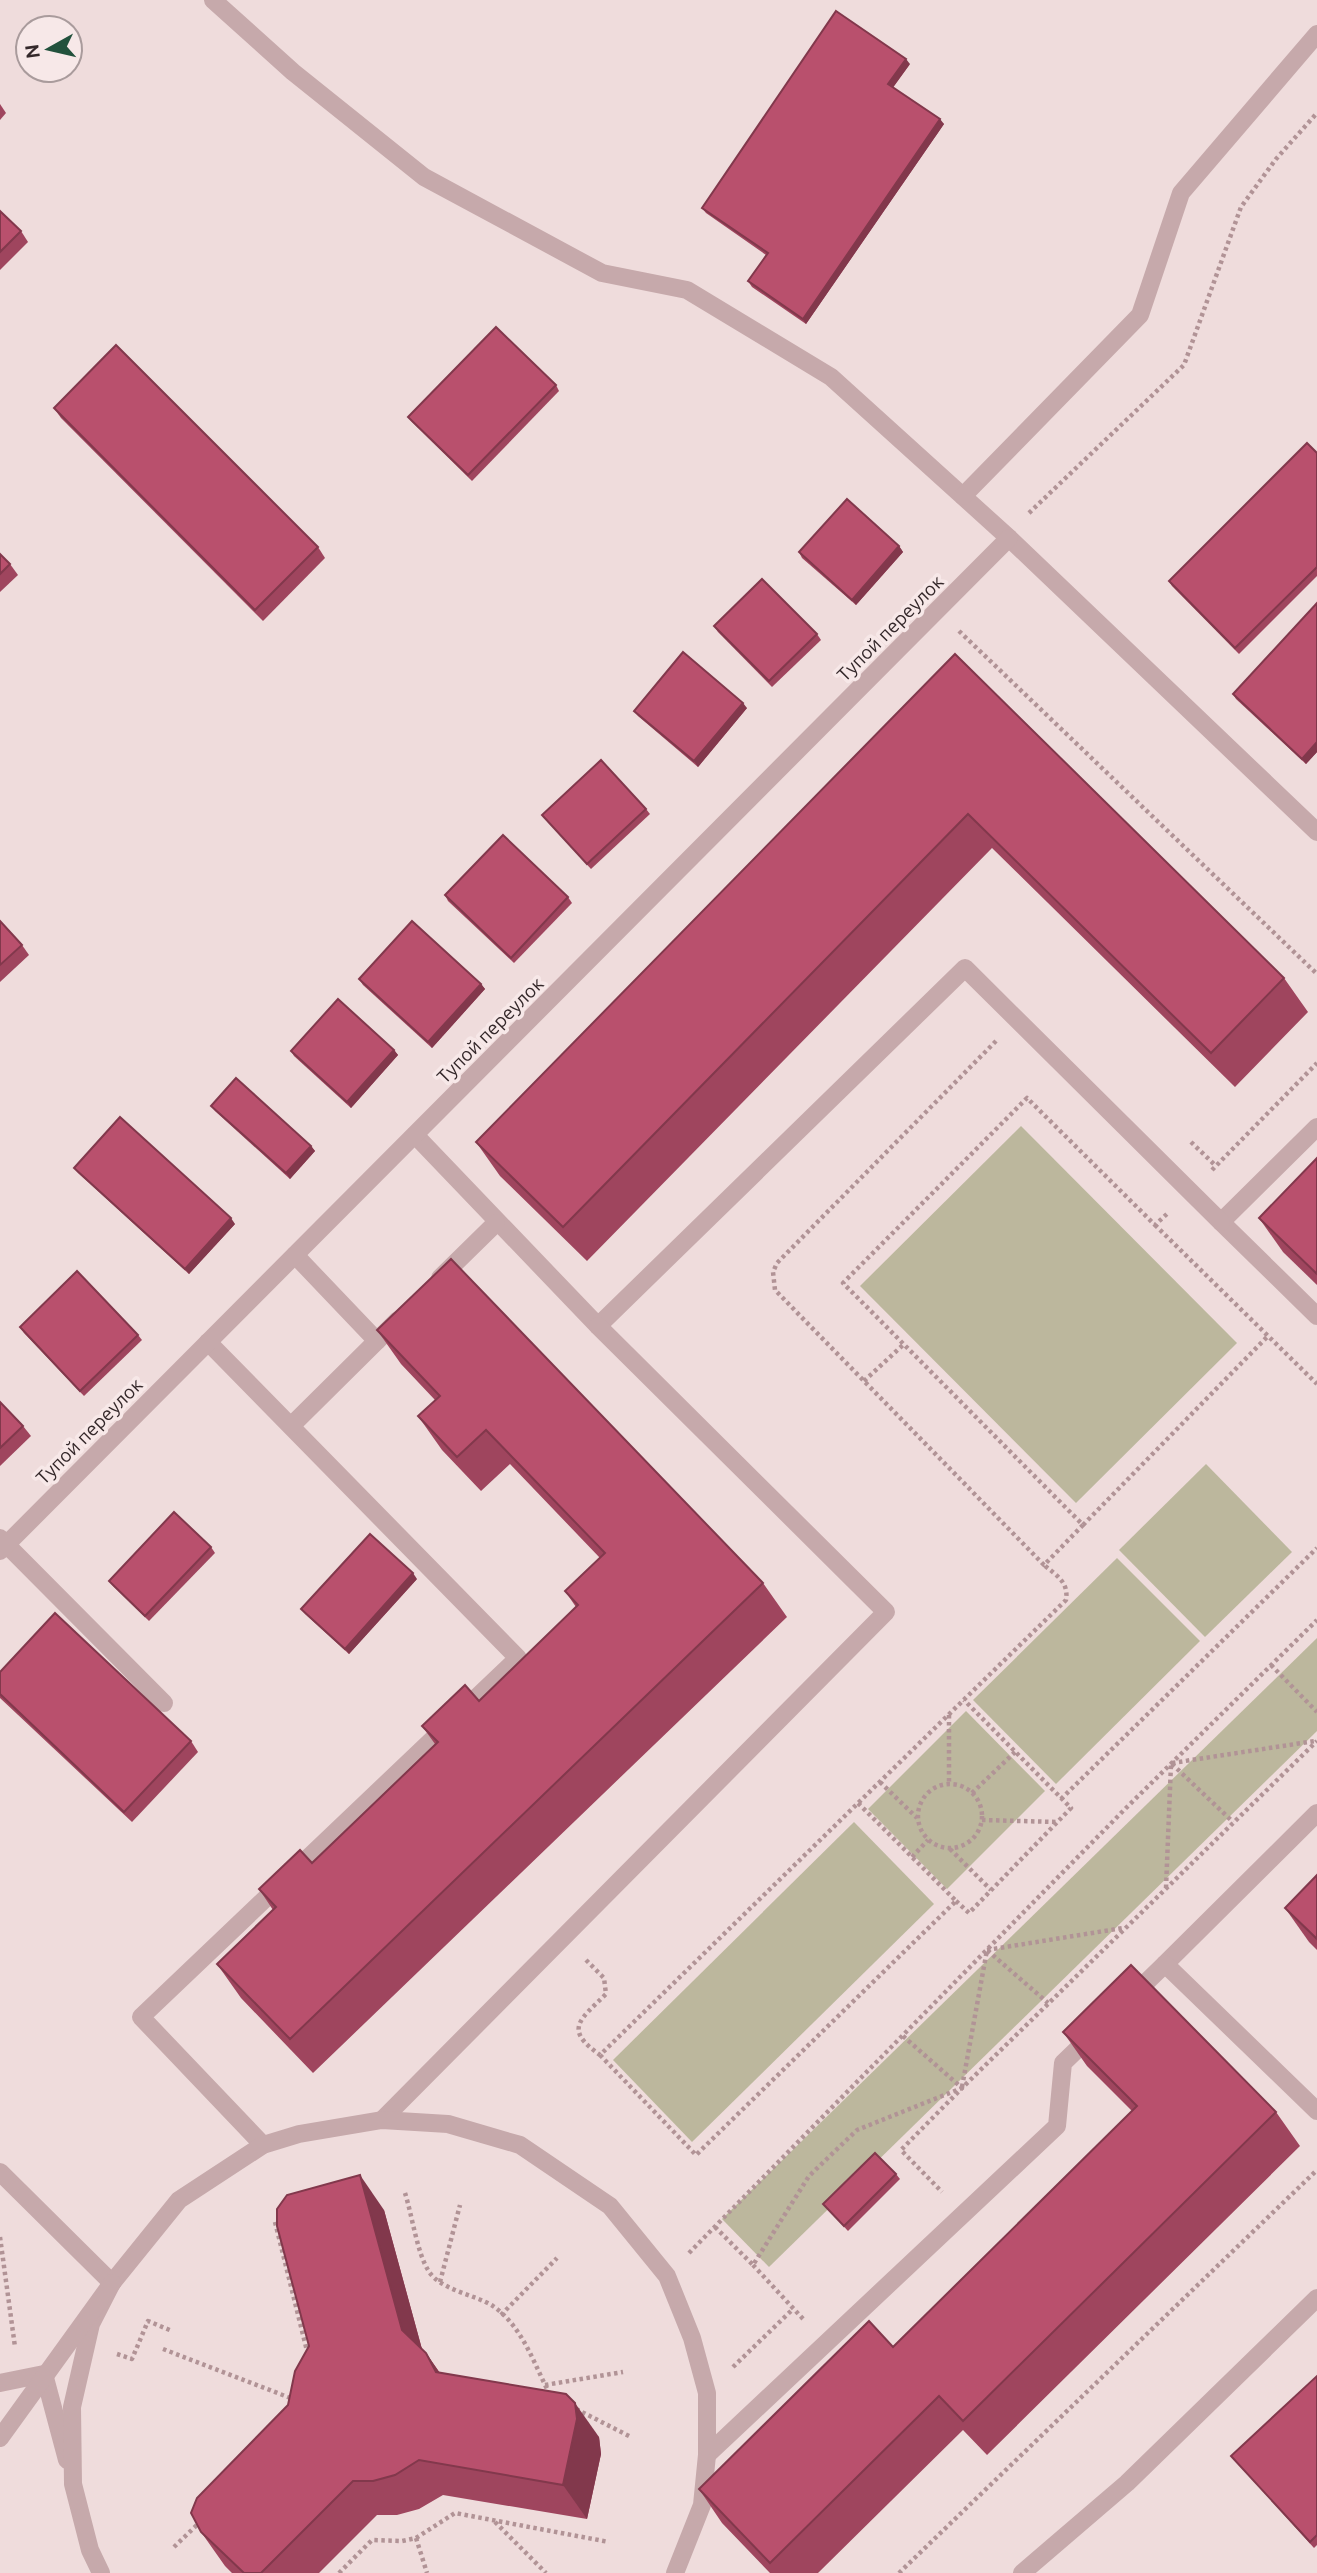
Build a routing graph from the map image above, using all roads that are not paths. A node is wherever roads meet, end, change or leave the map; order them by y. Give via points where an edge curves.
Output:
1 (213, 0) edge
2 (1317, 34) edge
3 (963, 496) junction
4 (1008, 537) junction
5 (1317, 832) edge
6 (1317, 1127) edge
7 (415, 1135) junction
8 (1221, 1222) junction
9 (496, 1223) junction
10 (295, 1255) junction
11 (432, 1287) edge
12 (413, 1305) edge
13 (1317, 1316) edge
14 (598, 1326) junction
15 (377, 1341) junction
16 (208, 1342) junction
17 (291, 1426) junction
18 (2, 1544) edge
19 (164, 1703) dead end
20 (1317, 1813) edge
21 (1165, 1964) junction
22 (1317, 2112) edge
23 (382, 2120) junction
24 (263, 2145) junction
25 (0, 2172) edge
26 (112, 2283) junction
27 (1317, 2298) edge
28 (44, 2374) junction
29 (0, 2383) edge
30 (0, 2438) edge
31 (707, 2455) junction
32 (73, 2484) junction
33 (101, 2573) edge
34 (675, 2573) edge
35 (1022, 2573) edge

1 - 3 street via 293,72 424,177 602,273 687,290 831,377
2 - 3 street via 1181,193 1140,315
3 - 4 street
4 - 5 street
4 - 7 street, Тупой переулок
6 - 8 street
7 - 9 street
7 - 10 street, Тупой переулок
8 - 13 street
8 - 14 street via 965,968
9 - 11 street
9 - 14 street
10 - 15 street
10 - 16 street, Тупой переулок
12 - 15 street
14 - 23 street via 886,1612
15 - 17 street
16 - 17 street
16 - 18 street, Тупой переулок
17 - 24 street via 518,1658 141,2017
18 - 19 street
20 - 21 street
21 - 22 street
21 - 31 street via 1063,2063 1057,2126
23 - 24 street
23 - 31 street via 448,2124 520,2146 610,2206 667,2276 692,2338 707,2393
24 - 26 street via 179,2200
25 - 26 street
26 - 28 street
26 - 32 street via 91,2324 80,2362 72,2407
27 - 35 street via 1127,2483
28 - 29 street
28 - 30 street
28 - 32 street
31 - 34 street via 702,2505
32 - 33 street via 90,2550

